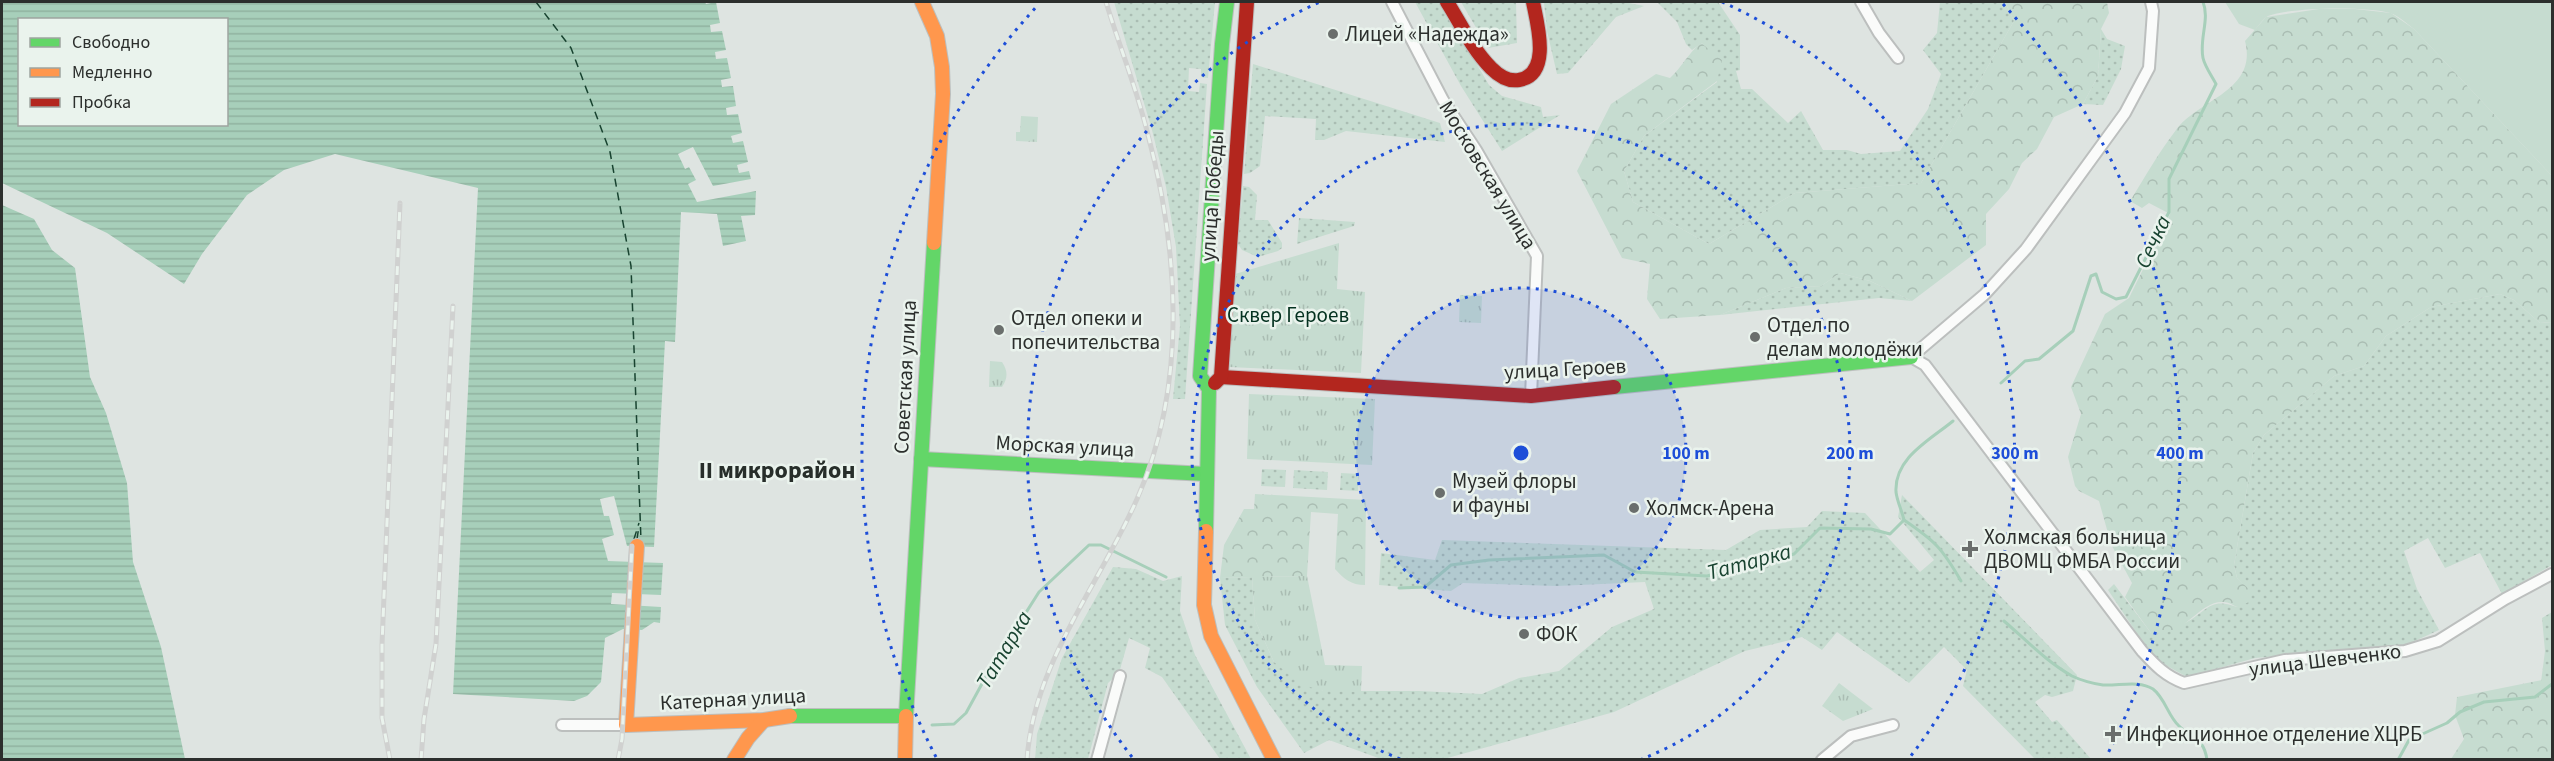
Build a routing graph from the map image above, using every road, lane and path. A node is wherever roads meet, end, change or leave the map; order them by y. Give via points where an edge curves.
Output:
1 (922, 2) edge
2 (1227, 2) edge
3 (1247, 2) edge
4 (1392, 2) edge
5 (1447, 2) edge
6 (1533, 2) edge
7 (1861, 2) edge
8 (2151, 2) edge
9 (1898, 58) dead end
10 (1911, 357) junction
11 (1221, 377) junction
12 (1209, 389) junction
13 (1531, 396) junction
14 (921, 459) junction
15 (1206, 474) junction
16 (637, 546) dead end
17 (2553, 574) edge
18 (1120, 676) dead end
19 (906, 716) junction
20 (764, 720) junction
21 (562, 725) dead end
22 (626, 725) junction
23 (1893, 725) dead end
24 (734, 759) edge
25 (905, 759) edge
26 (1097, 759) edge
27 (1274, 759) edge
28 (1822, 759) edge

1 - 14 main road, Советская улица via 937,33 943,62 943,94
2 - 12 main road, улица Победы via 1200,376
3 - 11 main road, улица Победы
4 - 13 street, Московская улица via 1443,100 1537,256
5 - 6 main road via 1483,58 1507,80 1519,81 1538,67
7 - 9 street
8 - 10 street via 2149,68 2125,113 2026,249 1985,294
10 - 13 main road, улица Героев
10 - 17 street, улица Шевченко via 1925,365 2142,651 2158,669 2184,683 2276,662 2405,651 2438,641
11 - 12 main road
11 - 13 main road, улица Героев
12 - 15 main road, улица Победы
14 - 15 main road, Морская улица
14 - 19 main road, Советская улица
15 - 27 main road, улица Победы via 1204,605 1211,636
16 - 22 main road
18 - 26 street
19 - 20 main road, Катерная улица via 786,716
19 - 25 main road, Советская улица
20 - 22 main road, Катерная улица
20 - 24 main road
21 - 22 street, Катерная улица
23 - 28 street via 1851,736

